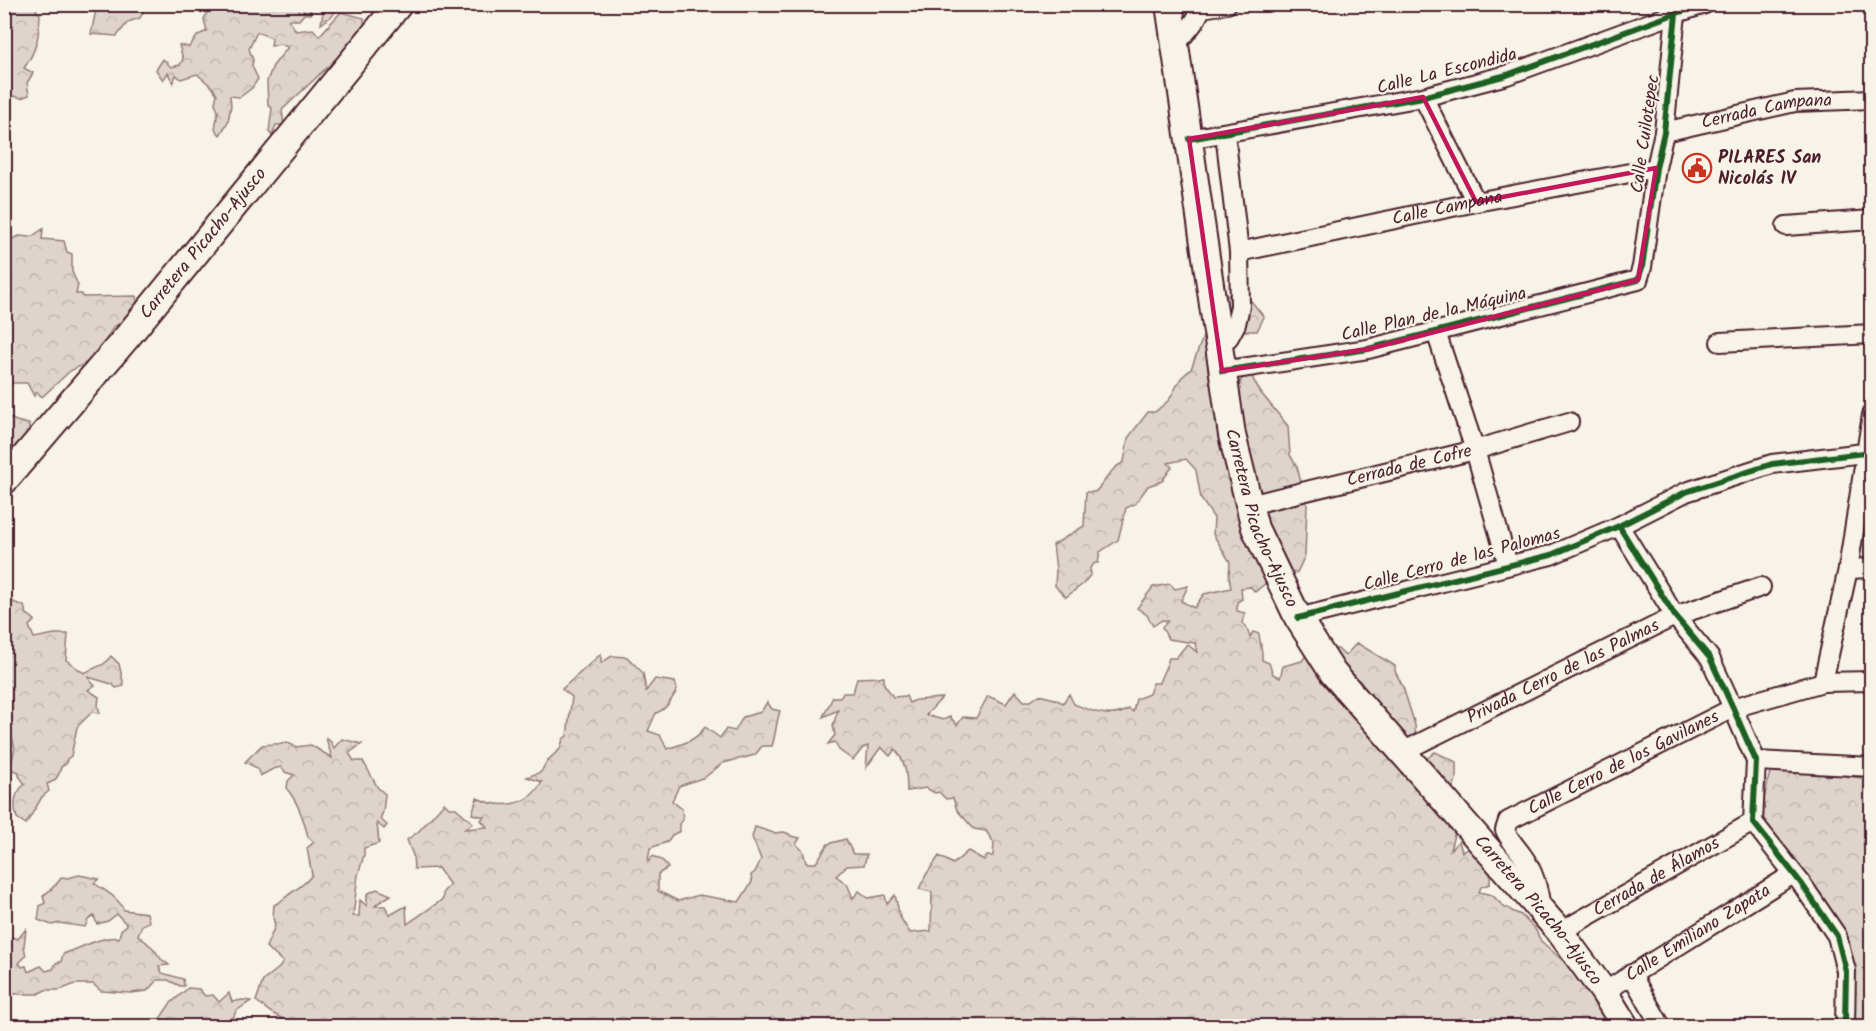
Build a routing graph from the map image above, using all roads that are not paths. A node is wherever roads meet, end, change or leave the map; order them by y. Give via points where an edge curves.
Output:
1 (399, 4) edge
2 (1170, 4) edge
3 (1227, 4) edge
4 (1705, 4) edge
5 (1202, 6) edge
6 (1677, 9) edge
7 (1175, 45) junction
8 (1423, 97) junction
9 (1872, 99) edge
10 (1664, 132) junction
11 (1225, 133) junction
12 (1189, 139) junction
13 (1656, 168) junction
14 (1476, 202) junction
15 (1872, 220) edge
16 (1786, 226) dead end
17 (1239, 252) junction
18 (1642, 267) joint
19 (1436, 332) junction
20 (1872, 334) edge
21 (1720, 342) dead end
22 (1220, 359) junction
23 (1872, 415) edge
24 (1569, 422) dead end
25 (1475, 450) junction
26 (1868, 452) edge
27 (4, 481) edge
28 (1249, 505) junction
29 (1619, 526) junction
30 (1508, 565) junction
31 (1872, 568) edge
32 (1848, 569) junction
33 (1761, 587) dead end
34 (1675, 616) junction
35 (1298, 618) junction
36 (1872, 681) edge
37 (1823, 682) junction
38 (1733, 708) junction
39 (1402, 752) junction
40 (1756, 761) junction
41 (1872, 767) edge
42 (1753, 822) junction
43 (1793, 874) junction
44 (1542, 911) junction
45 (1560, 932) junction
46 (1631, 974) junction
47 (1604, 992) junction
48 (1625, 1026) edge
49 (1661, 1026) edge
50 (1845, 1026) edge

1 - 27 main road, Carretera Picacho-Ajusco via 128,337
2 - 7 main road, Carretera Picacho-Ajusco
3 - 5 street
4 - 6 street, Calle La Escondida
5 - 7 street
6 - 8 street, Calle La Escondida via 1507,75
6 - 10 street, Calle Cuilotepec
7 - 12 main road, Carretera Picacho-Ajusco
8 - 11 street, Calle La Escondida
8 - 14 street
9 - 10 street, Cerrada Campana via 1795,102
10 - 13 street, Calle Cuilotepec
11 - 12 street, Calle La Escondida
11 - 17 street
12 - 22 main road, Carretera Picacho-Ajusco
13 - 14 street, Calle Campana
13 - 18 street, Calle Cuilotepec
14 - 17 street, Calle Campana
15 - 16 street
17 - 22 street via 1240,306
18 - 19 street, Calle Plan de la Máquina via 1638,280 1623,285
19 - 22 street, Calle Plan de la Máquina via 1368,348
19 - 25 street
20 - 21 street
22 - 28 main road, Carretera Picacho-Ajusco via 1232,435
23 - 26 street
24 - 25 street, Cerrada de Cofre
25 - 28 street, Cerrada de Cofre
25 - 30 street
26 - 29 street, Calle Cerro de las Palomas via 1772,464 1686,492
26 - 32 street
28 - 35 main road, Carretera Picacho-Ajusco via 1255,528
29 - 30 street, Calle Cerro de las Palomas via 1551,555
29 - 34 street
30 - 35 street, Calle Cerro de las Palomas
31 - 32 street
32 - 37 street
33 - 34 street, Privada Cerro de las Palmas
34 - 38 street via 1710,658
34 - 39 street, Privada Cerro de las Palmas
35 - 39 main road, Carretera Picacho-Ajusco via 1333,673
36 - 37 street, Calle Cerro de los Gavilanes
37 - 38 street, Calle Cerro de los Gavilanes
38 - 40 street
38 - 44 street, Calle Cerro de los Gavilanes via 1508,821 1505,830 1533,873
39 - 44 main road, Carretera Picacho-Ajusco
40 - 41 street
40 - 42 street
42 - 43 street
42 - 45 street, Cerrada de Álamos
43 - 46 street, Calle Emiliano Zapata
43 - 50 street via 1837,936 1846,971
44 - 45 main road, Carretera Picacho-Ajusco
45 - 47 main road, Carretera Picacho-Ajusco
46 - 47 street, Calle Emiliano Zapata
46 - 49 street
47 - 48 main road, Carretera Picacho-Ajusco

